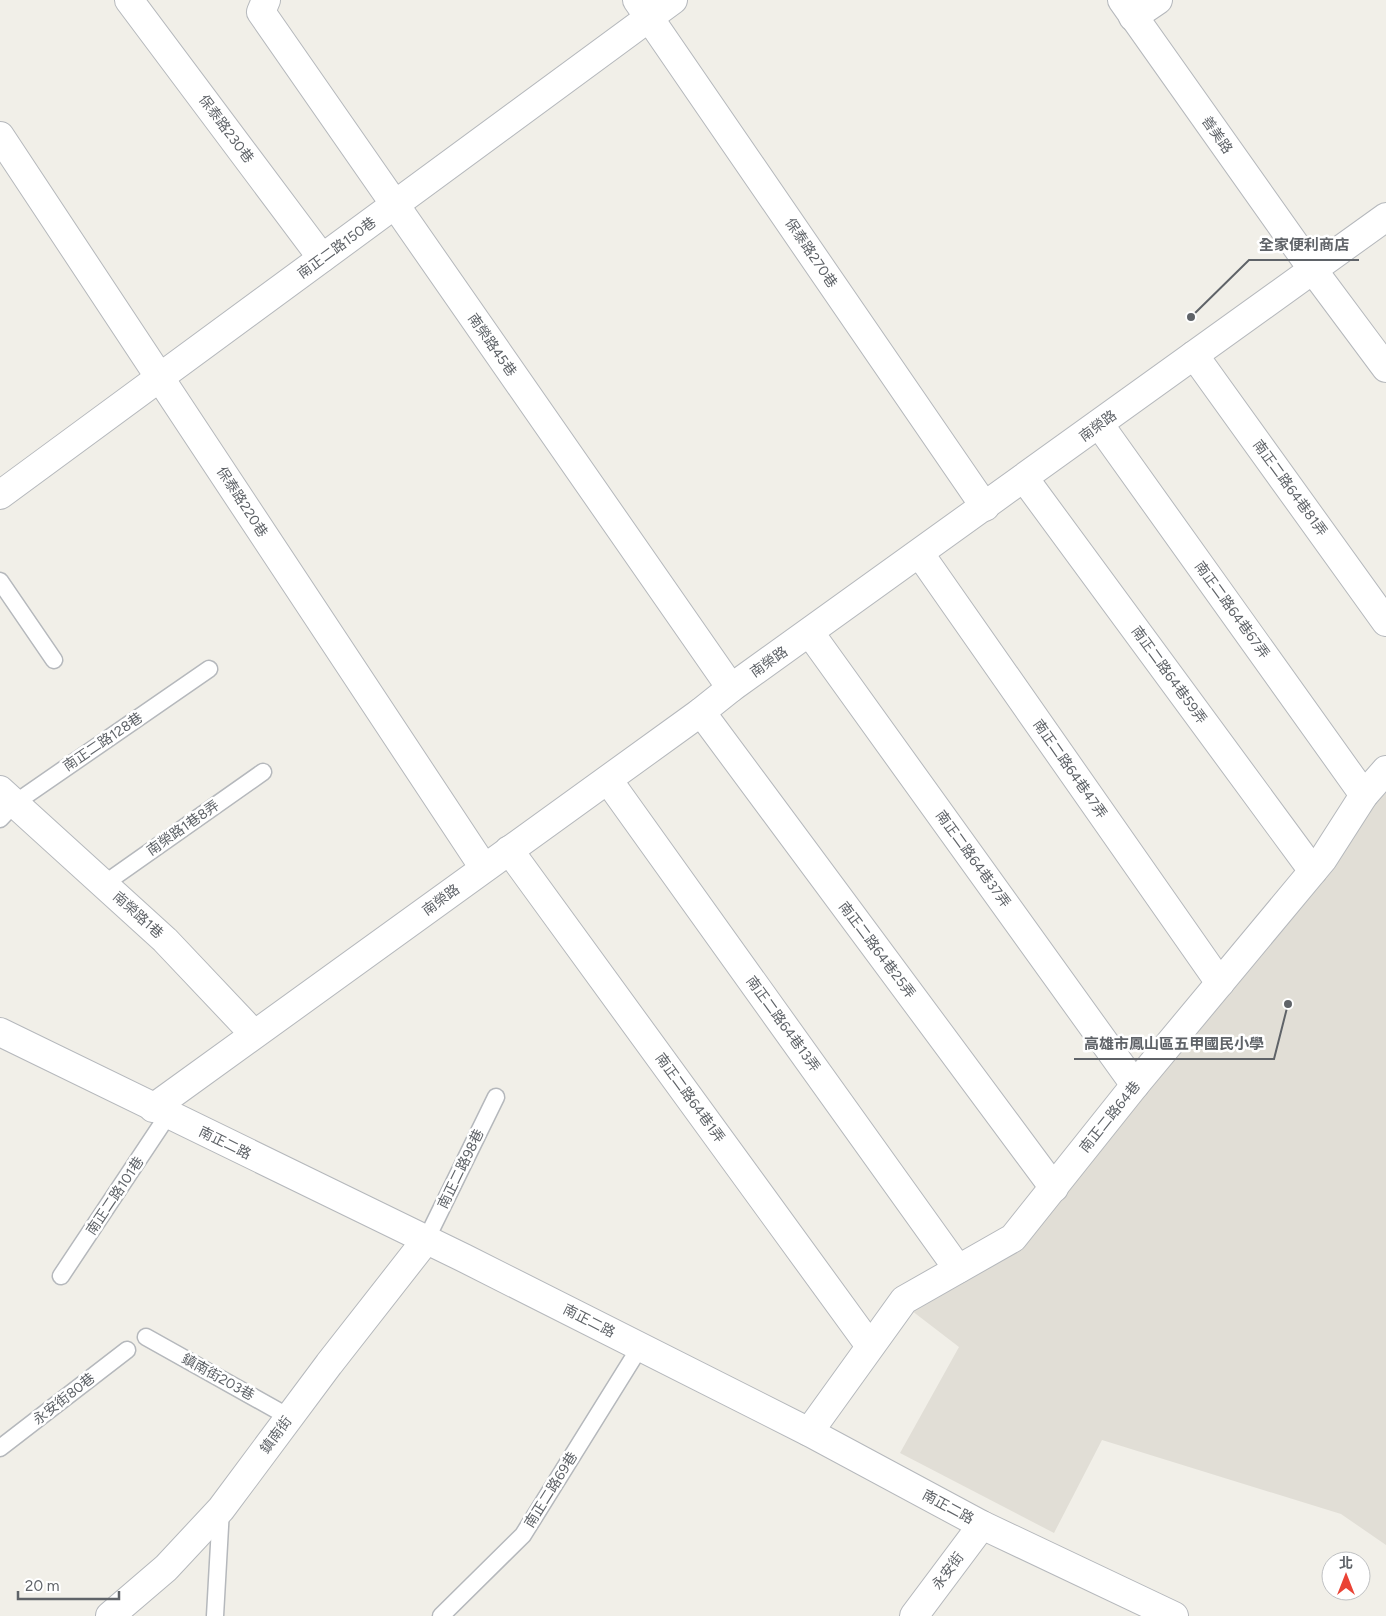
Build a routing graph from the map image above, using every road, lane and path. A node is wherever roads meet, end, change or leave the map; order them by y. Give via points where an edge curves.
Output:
1 (130, 0) edge
2 (673, 0) edge
3 (1158, 0) edge
4 (259, 4) edge
5 (1127, 8) edge
6 (643, 9) edge
7 (0, 136) edge
8 (394, 205) junction
9 (1386, 217) edge
10 (322, 258) junction
11 (1313, 270) junction
12 (1194, 355) junction
13 (1386, 368) edge
14 (160, 378) junction
15 (1100, 424) junction
16 (1024, 478) junction
17 (0, 495) edge
18 (985, 507) junction
19 (920, 554) junction
20 (0, 581) edge
21 (1386, 622) edge
22 (810, 633) junction
23 (54, 660) dead end
24 (209, 669) dead end
25 (730, 688) junction
26 (701, 712) junction
27 (1386, 770) edge
28 (263, 772) dead end
29 (608, 780) junction
30 (1364, 795) junction
31 (5, 804) edge
32 (509, 850) junction
33 (484, 868) junction
34 (1313, 871) junction
35 (104, 884) junction
36 (1220, 983) junction
37 (0, 1032) edge
38 (254, 1034) junction
39 (1135, 1085) junction
40 (496, 1097) dead end
41 (160, 1112) junction
42 (1054, 1188) junction
43 (426, 1240) junction
44 (958, 1269) junction
45 (62, 1276) dead end
46 (146, 1338) dead end
47 (870, 1346) junction
48 (640, 1347) junction
49 (127, 1350) dead end
50 (289, 1417) junction
51 (809, 1432) junction
52 (0, 1448) edge
53 (222, 1509) junction
54 (982, 1526) junction
55 (110, 1616) edge
56 (215, 1616) edge
57 (441, 1616) edge
58 (914, 1616) edge
59 (1174, 1616) edge

1 - 10 street, 保泰路230巷
2 - 6 street, 南正二路150巷
3 - 5 street
4 - 8 street, 南榮路45巷
5 - 11 street, 善美路
6 - 8 street, 南正二路150巷
6 - 18 street, 保泰路270巷
7 - 14 street, 保泰路220巷
8 - 10 street, 南正二路150巷
8 - 25 street, 南榮路45巷
9 - 11 street, 南榮路
10 - 14 street, 南正二路150巷
11 - 12 street, 南榮路
11 - 13 street, 善美路
12 - 15 street, 南榮路
12 - 21 street, 南正二路64巷81弄
14 - 17 street, 南正二路150巷
14 - 33 street, 保泰路220巷
15 - 16 street, 南榮路
15 - 30 street, 南正二路64巷67弄
16 - 18 street, 南榮路
16 - 34 street, 南正二路64巷59弄
18 - 19 street, 南榮路
19 - 22 street, 南榮路
19 - 36 street, 南正二路64巷47弄
20 - 23 lane
22 - 25 street, 南榮路
22 - 39 street, 南正二路64巷37弄
24 - 31 lane, 南正二路128巷
25 - 26 street, 南榮路
26 - 29 street, 南榮路
26 - 42 street, 南正二路64巷25弄
27 - 30 street, 南正二路64巷
28 - 35 lane, 南榮路1巷8弄
29 - 32 street, 南榮路
29 - 44 street, 南正二路64巷13弄
30 - 34 street, 南正二路64巷
31 - 35 street, 南榮路1巷
32 - 33 street, 南榮路
32 - 47 street, 南正二路64巷1弄
33 - 38 street, 南榮路
34 - 36 street, 南正二路64巷
35 - 38 street, 南榮路1巷 via 165,940
36 - 39 street, 南正二路64巷
37 - 41 street, 南正二路
38 - 41 street, 南榮路
39 - 42 street, 南正二路64巷
40 - 43 lane, 南正二路98巷
41 - 43 street, 南正二路
41 - 45 lane, 南正二路101巷
42 - 44 street, 南正二路64巷 via 1013,1238
43 - 48 street, 南正二路
43 - 50 street, 鎮南街
44 - 47 street, 南正二路64巷 via 904,1300
46 - 50 lane, 鎮南街203巷
47 - 51 street, 南正二路64巷
48 - 51 street, 南正二路
48 - 57 lane, 南正二路69巷 via 523,1535
49 - 52 lane, 永安街80巷
50 - 53 street, 鎮南街
51 - 54 street, 南正二路
53 - 55 street, 鎮南街 via 166,1568
53 - 56 lane
54 - 58 street, 永安街
54 - 59 street, 南正二路

